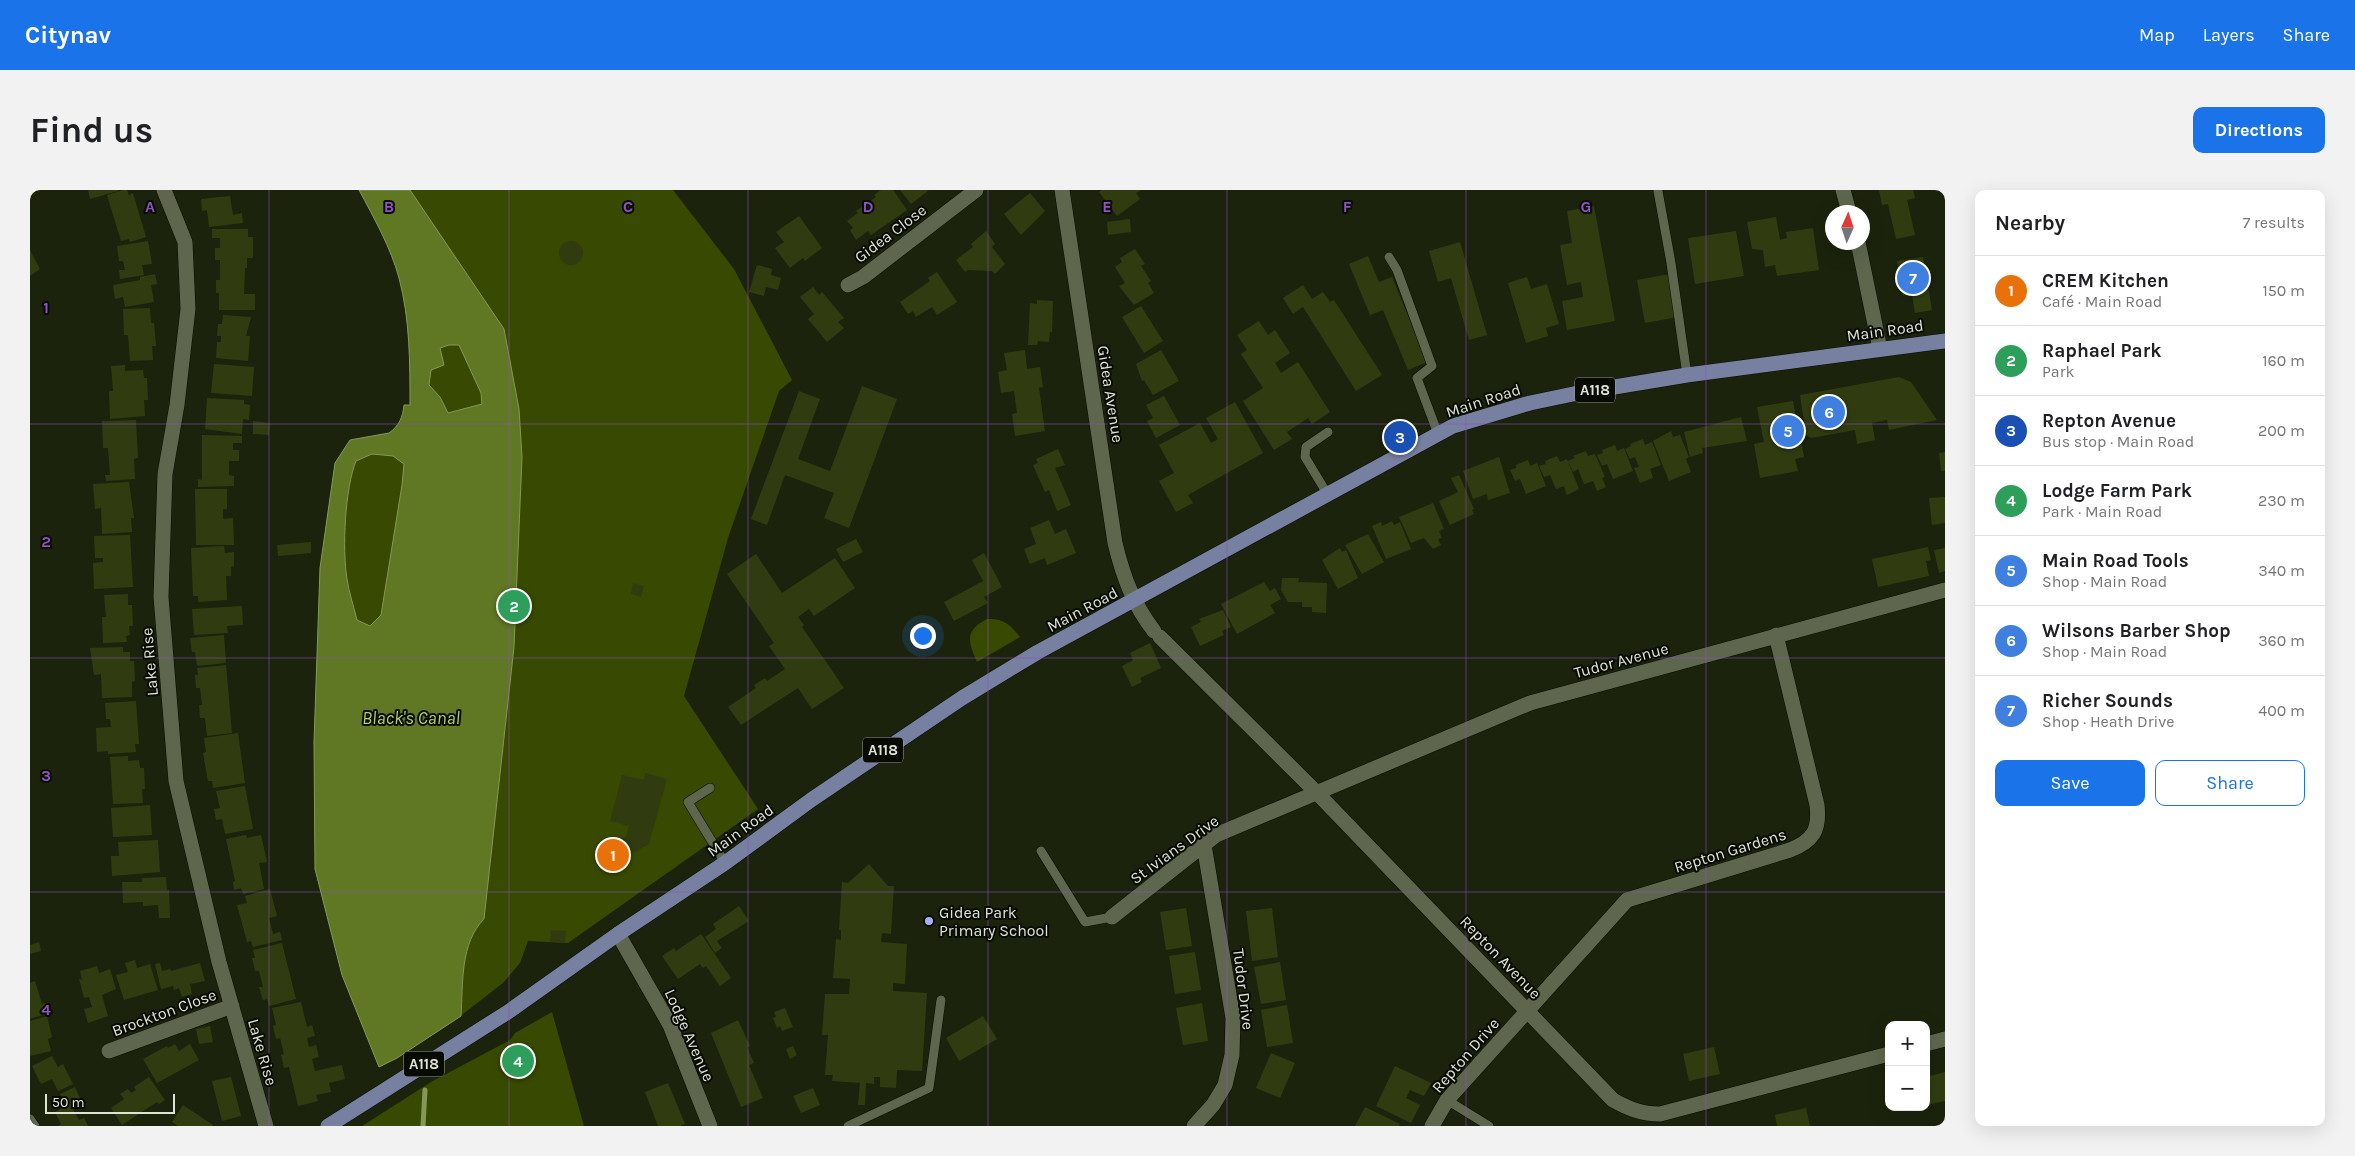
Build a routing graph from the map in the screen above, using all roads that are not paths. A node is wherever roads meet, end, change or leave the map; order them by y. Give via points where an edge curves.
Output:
1 (164, 190) edge
2 (976, 190) edge
3 (1062, 190) edge
4 (1843, 190) edge
5 (1658, 191) edge
6 (1847, 205) edge
7 (1860, 250) edge
8 (1389, 257) dead end
9 (848, 285) dead end
10 (1945, 341) edge
11 (1880, 349) junction
12 (1687, 375) junction
13 (1328, 432) dead end
14 (1438, 434) junction
15 (1328, 495) junction
16 (1945, 590) edge
17 (1134, 601) junction
18 (1776, 635) junction
19 (710, 788) dead end
20 (1317, 793) junction
21 (1204, 845) junction
22 (1041, 851) dead end
23 (725, 863) junction
24 (1112, 917) joint
25 (618, 934) junction
26 (941, 1000) dead end
27 (232, 1006) junction
28 (1527, 1009) junction
29 (1945, 1039) edge
30 (1930, 1043) edge
31 (109, 1051) dead end
32 (1885, 1055) edge
33 (1447, 1100) junction
34 (30, 1119) edge
35 (35, 1126) edge
36 (266, 1126) edge
37 (328, 1126) edge
38 (710, 1126) edge
39 (848, 1126) edge
40 (1194, 1126) edge
41 (1432, 1126) edge
42 (1489, 1126) edge

1 - 27 street, Lake Rise via 185,242 188,309 165,474 161,597 174,762
2 - 9 street, Gidea Close
3 - 17 street, Gidea Avenue via 1115,543
4 - 6 street
5 - 12 lane via 1672,263
7 - 11 street
8 - 14 lane via 1397,270 1432,366 1417,378
10 - 11 main road, Main Road / A118
11 - 12 main road, Main Road / A118
12 - 14 main road, Main Road / A118 via 1530,403 1452,426
13 - 15 lane via 1306,447 1305,457
14 - 15 main road, Main Road / A118
15 - 17 main road, Main Road / A118
16 - 18 street, Tudor Avenue
17 - 20 street, Repton Avenue via 1157,634
17 - 23 main road, Main Road / A118 via 1038,652 914,729
18 - 20 street, Tudor Avenue via 1530,703
18 - 28 street, Repton Gardens via 1817,805 1819,821 1814,832 1805,844 1790,850 1627,900
19 - 23 lane via 688,802
20 - 21 street, St Ivians Drive via 1240,824
20 - 28 street, Repton Avenue
21 - 24 street, St Ivians Drive
21 - 40 street, Tudor Drive via 1232,1018 1232,1055 1225,1085
22 - 24 lane via 1085,922
23 - 25 main road, Main Road / A118
25 - 37 main road, Main Road / A118 via 508,1012
25 - 38 street, Lodge Avenue via 670,1025
26 - 39 lane via 929,1088
27 - 31 street, Brockton Close
27 - 36 street, Lake Rise
28 - 32 street, Repton Avenue via 1614,1100 1646,1114 1676,1112
28 - 33 street, Repton Drive
29 - 30 street
33 - 41 street, Repton Drive
33 - 42 lane
34 - 35 lane

